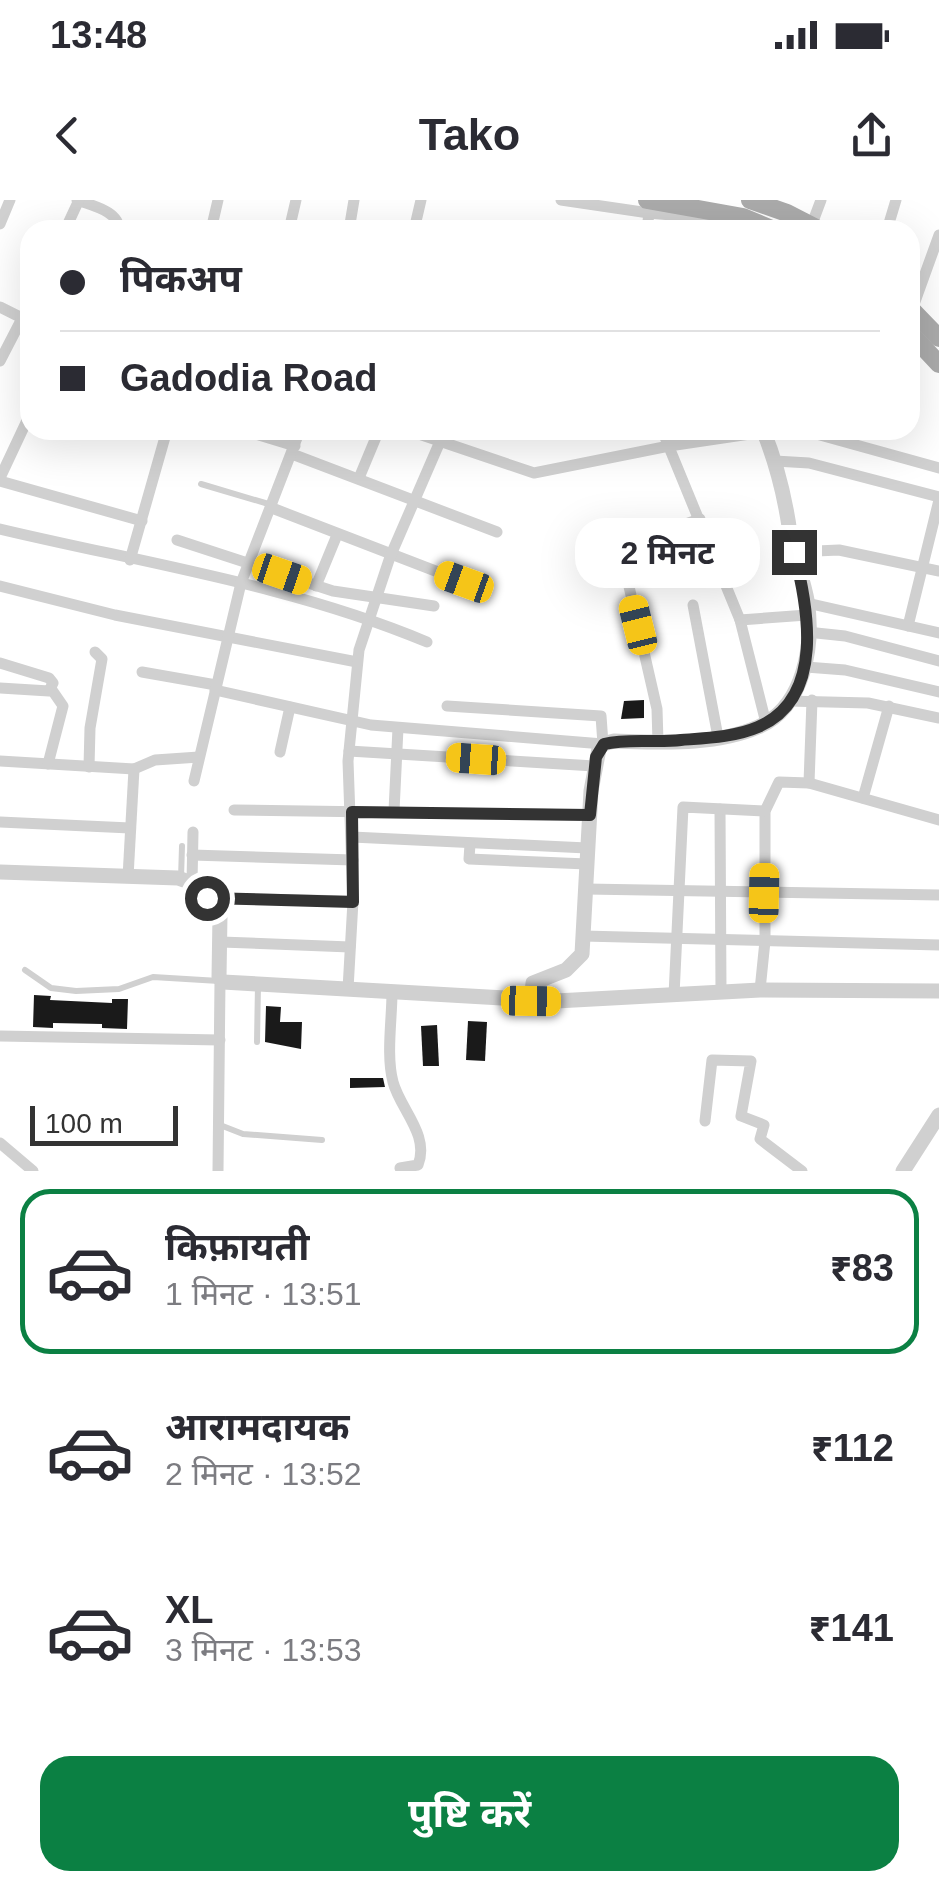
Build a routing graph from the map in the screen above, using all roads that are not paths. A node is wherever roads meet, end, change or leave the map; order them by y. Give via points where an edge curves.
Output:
1 (10, 200) edge
2 (78, 200) edge
3 (560, 200) edge
4 (750, 200) edge
5 (648, 206) edge
6 (781, 206) edge
7 (118, 220) edge
8 (725, 220) edge
9 (748, 220) edge
10 (804, 220) edge
11 (0, 224) edge
12 (939, 235) edge
13 (920, 285) edge
14 (920, 318) edge
15 (20, 322) edge
16 (939, 338) edge
17 (920, 344) edge
18 (0, 361) edge
19 (939, 364) edge
20 (20, 436) edge
21 (164, 440) edge
22 (268, 440) edge
23 (297, 440) edge
24 (375, 440) edge
25 (432, 440) edge
26 (440, 440) edge
27 (666, 440) edge
28 (707, 440) edge
29 (767, 440) edge
30 (838, 440) edge
31 (439, 443) junction
32 (669, 446) junction
33 (294, 450) junction
34 (775, 461) junction
35 (939, 468) edge
36 (359, 478) junction
37 (0, 480) edge
38 (201, 484) dead end
39 (939, 498) edge
40 (415, 501) junction
41 (272, 507) junction
42 (700, 519) junction
43 (142, 521) junction
44 (0, 528) edge
45 (497, 532) dead end
46 (338, 535) junction
47 (177, 540) dead end
48 (794, 552) junction
49 (390, 557) junction
50 (130, 560) junction
51 (249, 563) junction
52 (924, 568) junction
53 (939, 571) edge
54 (464, 582) dead end
55 (241, 583) junction
56 (0, 586) edge
57 (316, 586) junction
58 (376, 598) junction
59 (692, 604) dead end
60 (434, 606) dead end
61 (807, 609) junction
62 (369, 618) junction
63 (740, 620) junction
64 (908, 626) junction
65 (807, 632) junction
66 (939, 634) edge
67 (228, 636) junction
68 (428, 642) dead end
69 (94, 652) dead end
70 (939, 661) edge
71 (0, 662) edge
72 (358, 662) junction
73 (806, 666) junction
74 (142, 672) dead end
75 (0, 688) edge
76 (216, 688) junction
77 (52, 690) junction
78 (939, 692) edge
79 (812, 700) junction
80 (788, 701) junction
81 (290, 706) junction
82 (447, 706) dead end
83 (889, 706) junction
84 (939, 718) edge
85 (352, 722) junction
86 (766, 723) junction
87 (398, 728) junction
88 (718, 736) junction
89 (658, 742) junction
90 (604, 744) junction
91 (349, 751) junction
92 (280, 752) dead end
93 (396, 754) junction
94 (199, 757) junction
95 (0, 761) edge
96 (48, 764) junction
97 (594, 766) junction
98 (89, 767) junction
99 (134, 769) junction
100 (194, 781) dead end
101 (810, 783) junction
102 (863, 798) junction
103 (720, 809) junction
104 (234, 810) dead end
105 (394, 811) junction
106 (765, 811) junction
107 (352, 812) junction
108 (590, 815) junction
109 (939, 820) edge
110 (0, 822) edge
111 (130, 828) junction
112 (193, 832) dead end
113 (352, 836) junction
114 (187, 850) junction
115 (587, 856) junction
116 (353, 860) junction
117 (0, 872) edge
118 (128, 877) junction
119 (186, 881) junction
120 (586, 889) junction
121 (678, 892) junction
122 (720, 893) junction
123 (764, 893) junction
124 (939, 895) edge
125 (207, 898) junction
126 (353, 902) junction
127 (583, 936) junction
128 (676, 940) junction
129 (720, 940) junction
130 (765, 941) junction
131 (221, 942) junction
132 (939, 945) edge
133 (350, 947) junction
134 (25, 970) dead end
135 (220, 981) junction
136 (258, 984) junction
137 (348, 990) junction
138 (760, 990) junction
139 (392, 992) junction
140 (722, 992) junction
141 (939, 992) edge
142 (674, 995) junction
143 (531, 1001) junction
144 (0, 1036) edge
145 (220, 1040) junction
146 (257, 1042) dead end
147 (939, 1115) edge
148 (706, 1121) dead end
149 (219, 1124) junction
150 (322, 1140) dead end
151 (0, 1143) edge
152 (400, 1168) dead end
153 (911, 1168) edge
154 (33, 1171) edge
155 (218, 1171) edge
156 (802, 1171) edge

1 - 11 street
2 - 7 street
3 - 5 street
4 - 6 main road
5 - 8 street
5 - 9 main road
6 - 10 main road
12 - 13 street
14 - 16 main road
15 - 18 street
17 - 19 main road
20 - 37 street
21 - 43 street
22 - 33 street
23 - 33 street
24 - 36 street
25 - 31 street
26 - 31 street
27 - 32 street
28 - 32 street
29 - 34 street
30 - 35 street
31 - 32 street via 534,473
31 - 40 street
32 - 42 street
33 - 36 street
33 - 41 street
34 - 39 street via 809,463
34 - 48 street
36 - 40 street
37 - 43 street
38 - 41 lane
39 - 52 street
40 - 45 street
40 - 49 street
41 - 46 street
41 - 51 street
42 - 63 street
42 - 89 street via 620,547
43 - 50 street
44 - 50 street
46 - 49 street
46 - 57 street
47 - 51 street
48 - 52 street via 839,550
48 - 61 street
49 - 54 street
49 - 58 street
50 - 55 street
51 - 55 street
51 - 57 street
52 - 53 street
52 - 64 street
55 - 62 street
55 - 67 street
56 - 67 street
57 - 58 street
58 - 60 street
58 - 62 street
59 - 88 street
61 - 63 street
61 - 64 street
61 - 65 street
62 - 68 street
62 - 72 street
63 - 86 street
64 - 66 street
65 - 70 street
65 - 73 street
67 - 72 street
67 - 76 street
69 - 98 street via 102,659
71 - 77 street via 50,678
72 - 85 street
73 - 78 street
73 - 80 street
74 - 76 street
75 - 77 street
76 - 81 street
76 - 94 street
77 - 96 street via 63,706
79 - 80 street
79 - 83 street
79 - 101 street
80 - 86 street
81 - 85 street
81 - 92 street
82 - 90 street via 601,716
83 - 84 street
83 - 102 street
85 - 87 street
85 - 91 street
86 - 88 street
87 - 90 street
87 - 93 street
88 - 89 street
89 - 90 street
90 - 97 street
91 - 93 street
91 - 107 street
93 - 97 street
93 - 105 street
94 - 99 street via 155,760
94 - 100 street
95 - 96 street
96 - 98 street
97 - 108 street
98 - 99 street
99 - 111 street
101 - 102 street
101 - 106 street via 778,782
102 - 109 street
103 - 106 street
103 - 121 street via 683,807
103 - 122 street
104 - 107 street
105 - 107 street
105 - 108 street
106 - 123 street
107 - 113 street
108 - 115 street
110 - 111 street
111 - 118 street
112 - 114 street
113 - 115 street via 470,844 470,859
113 - 116 street
114 - 116 street
114 - 119 street
115 - 120 street
116 - 126 street
117 - 118 street
118 - 119 street
119 - 125 street
120 - 121 street
120 - 127 street
121 - 122 street
121 - 128 street
122 - 123 street
122 - 129 street
123 - 124 street
123 - 130 street
125 - 126 street
125 - 131 street via 220,915
126 - 133 street
127 - 128 street
127 - 143 street via 580,958 533,983
128 - 129 street
128 - 142 street
129 - 130 street
129 - 140 street
130 - 132 street
130 - 138 street
131 - 133 street
131 - 135 street
133 - 137 street
134 - 135 lane via 51,988 76,991 119,990 153,977
135 - 136 street
135 - 145 street
136 - 137 street
136 - 146 lane
137 - 139 street
138 - 140 street
138 - 141 street
139 - 143 street
139 - 152 street via 392,1081 422,1154 418,1164
140 - 142 street
142 - 143 street
144 - 145 street
145 - 149 street
147 - 153 street
148 - 156 street via 712,1060 750,1061 741,1116 764,1124 760,1140
149 - 150 lane via 243,1134
149 - 155 street
151 - 154 street

